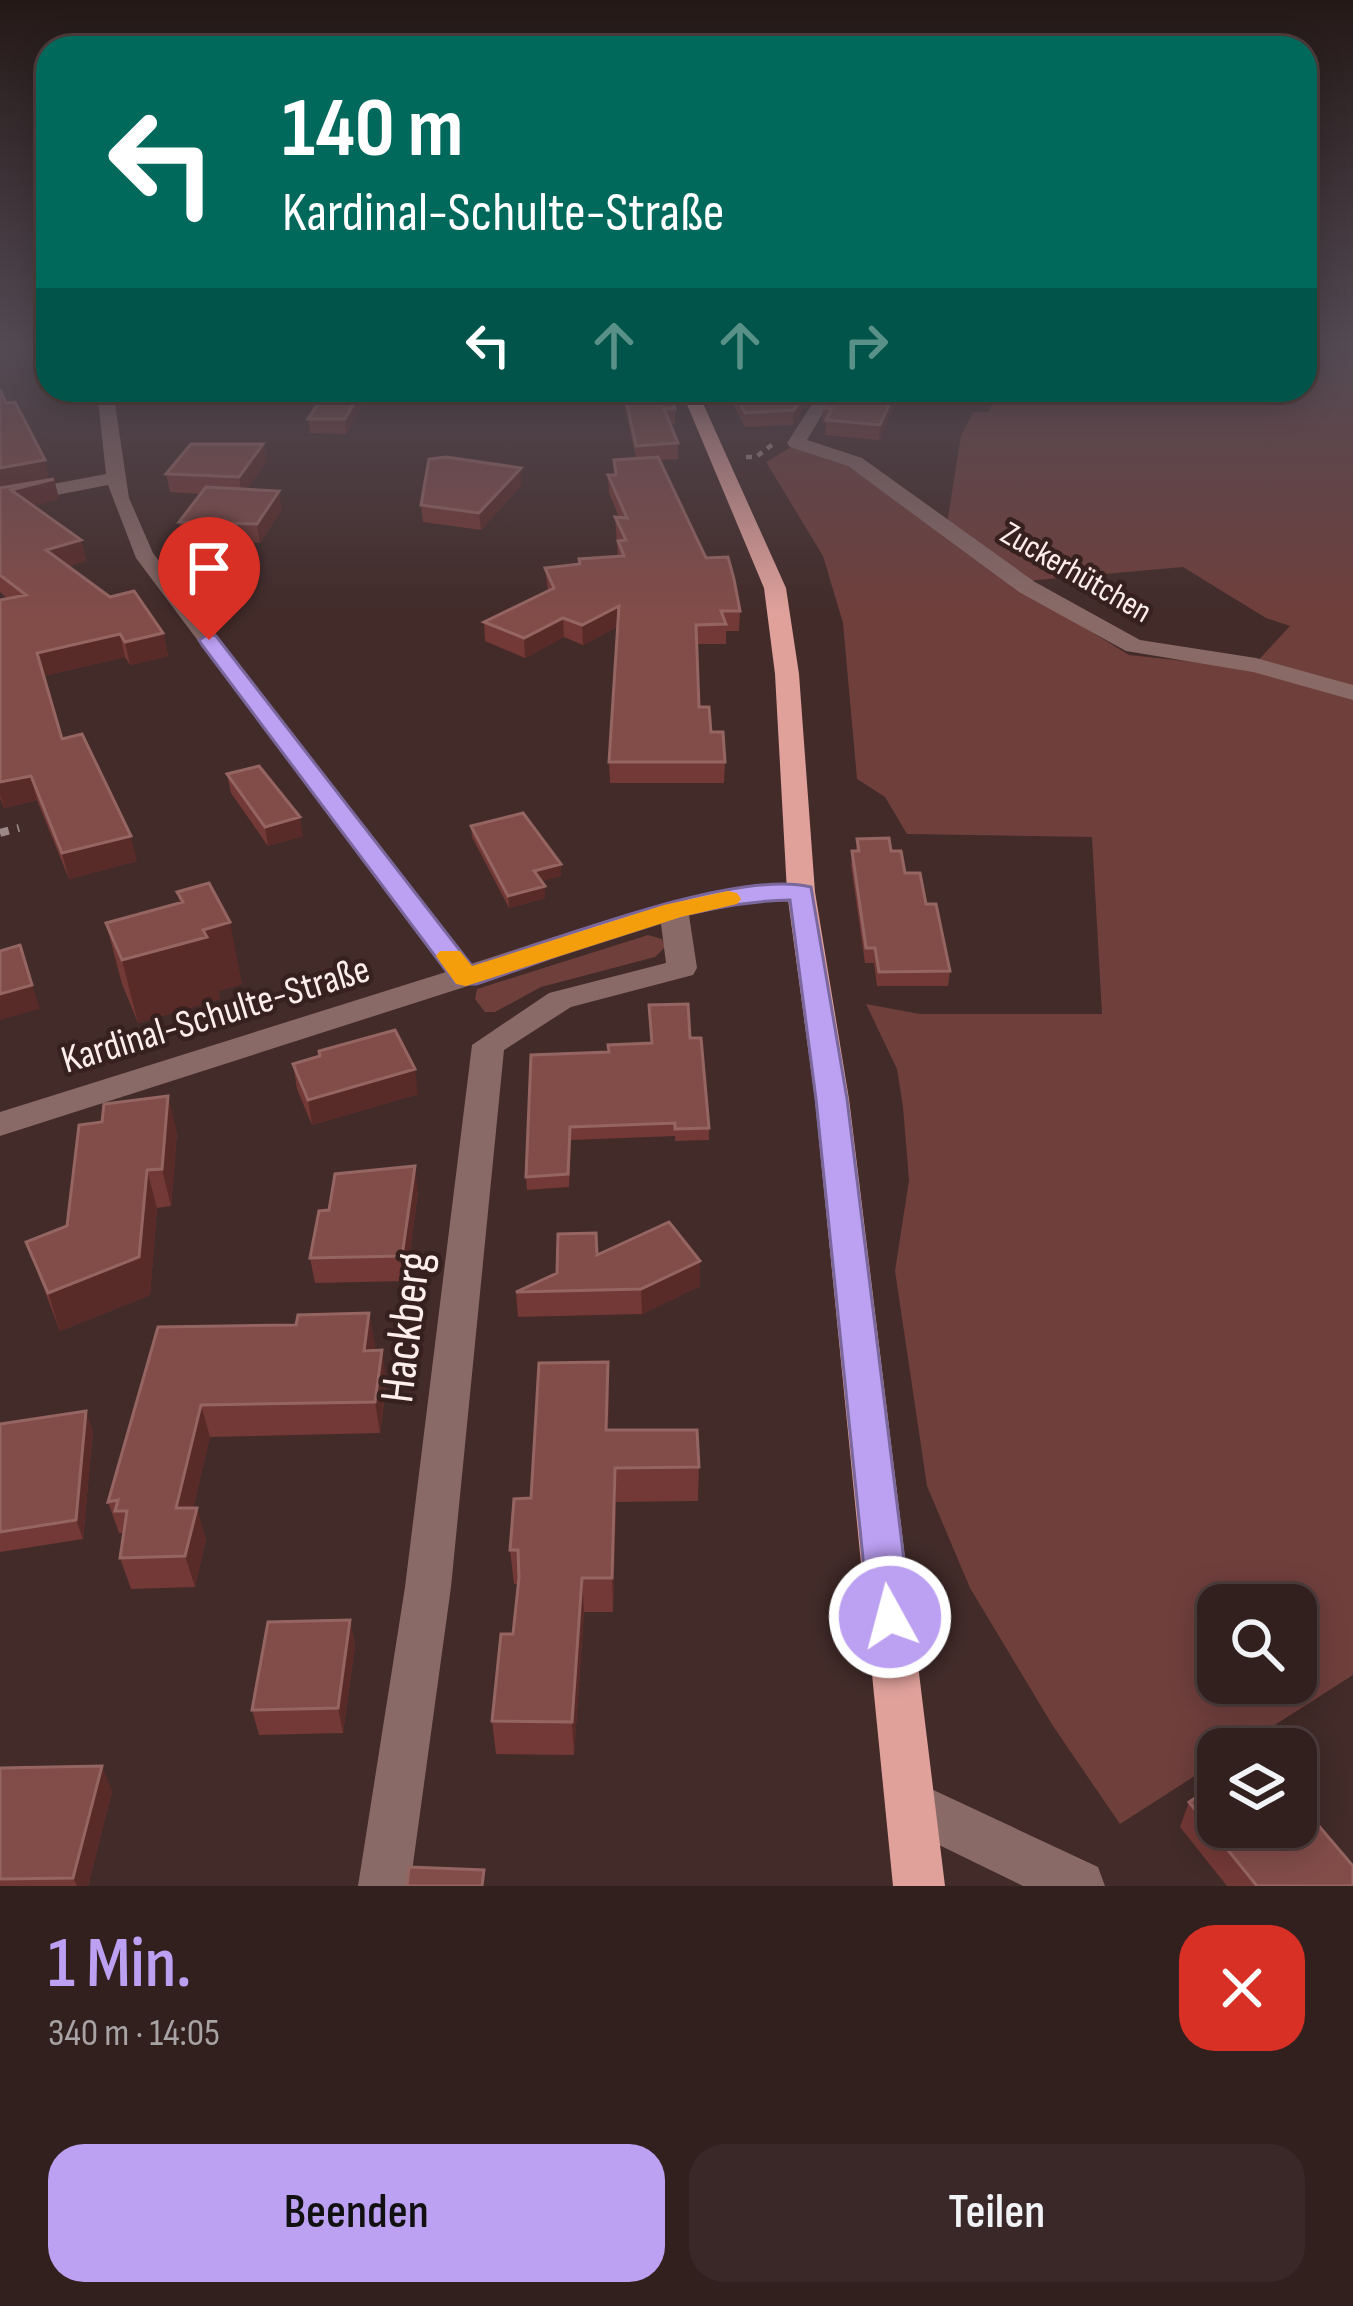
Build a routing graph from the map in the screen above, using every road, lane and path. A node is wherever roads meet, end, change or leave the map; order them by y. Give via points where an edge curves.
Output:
1 (111, 437) edge
2 (710, 437) edge
3 (800, 437) edge
4 (767, 445) dead end
5 (756, 457) dead end
6 (116, 478) junction
7 (0, 500) edge
8 (1353, 693) edge
9 (19, 828) dead end
10 (0, 832) edge
11 (802, 892) junction
12 (674, 910) junction
13 (466, 978) junction
14 (0, 1124) edge
15 (912, 1805) junction
16 (384, 1886) edge
17 (919, 1886) edge
18 (1079, 1886) edge

1 - 6 street
2 - 11 main road via 776,589
3 - 8 street, Zuckerhütchen via 796,443 855,462 1027,587 1112,636
4 - 5 path
6 - 7 street
6 - 13 street via 143,554
9 - 10 path
11 - 12 street, Kardinal-Schulte-Straße
11 - 15 main road
12 - 13 street, Kardinal-Schulte-Straße
12 - 16 street, Hackberg via 682,968 560,1000 488,1046 428,1587
13 - 14 street, Kardinal-Schulte-Straße
15 - 17 main road
15 - 18 street

